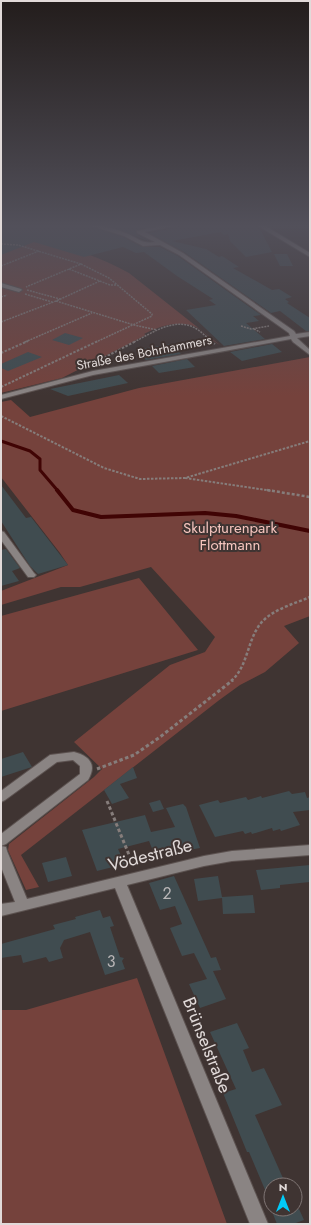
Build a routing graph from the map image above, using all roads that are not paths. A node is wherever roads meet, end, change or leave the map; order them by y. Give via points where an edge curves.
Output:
1 (221, 281) edge
2 (1, 285) edge
3 (21, 290) road end
4 (310, 334) edge
5 (294, 337) junction
6 (310, 353) edge
7 (1, 397) edge
8 (1, 534) edge
9 (31, 575) dead end
10 (1, 797) edge
11 (1, 841) edge
12 (310, 850) edge
13 (1, 851) edge
14 (119, 881) junction
15 (22, 906) junction
16 (1, 910) edge
17 (259, 1224) edge

1 - 5 street via 292,332
2 - 3 street
4 - 5 street, Straße des Bohrhammers
5 - 6 street via 295,341
5 - 7 street, Straße des Bohrhammers via 93,373
8 - 9 street
10 - 11 street via 54,758 74,756 86,765 87,772 84,777
12 - 14 street, Vödestraße via 211,860
13 - 15 street
14 - 15 street, Vödestraße
14 - 17 street, Brünselstraße
15 - 16 street, Vödestraße

